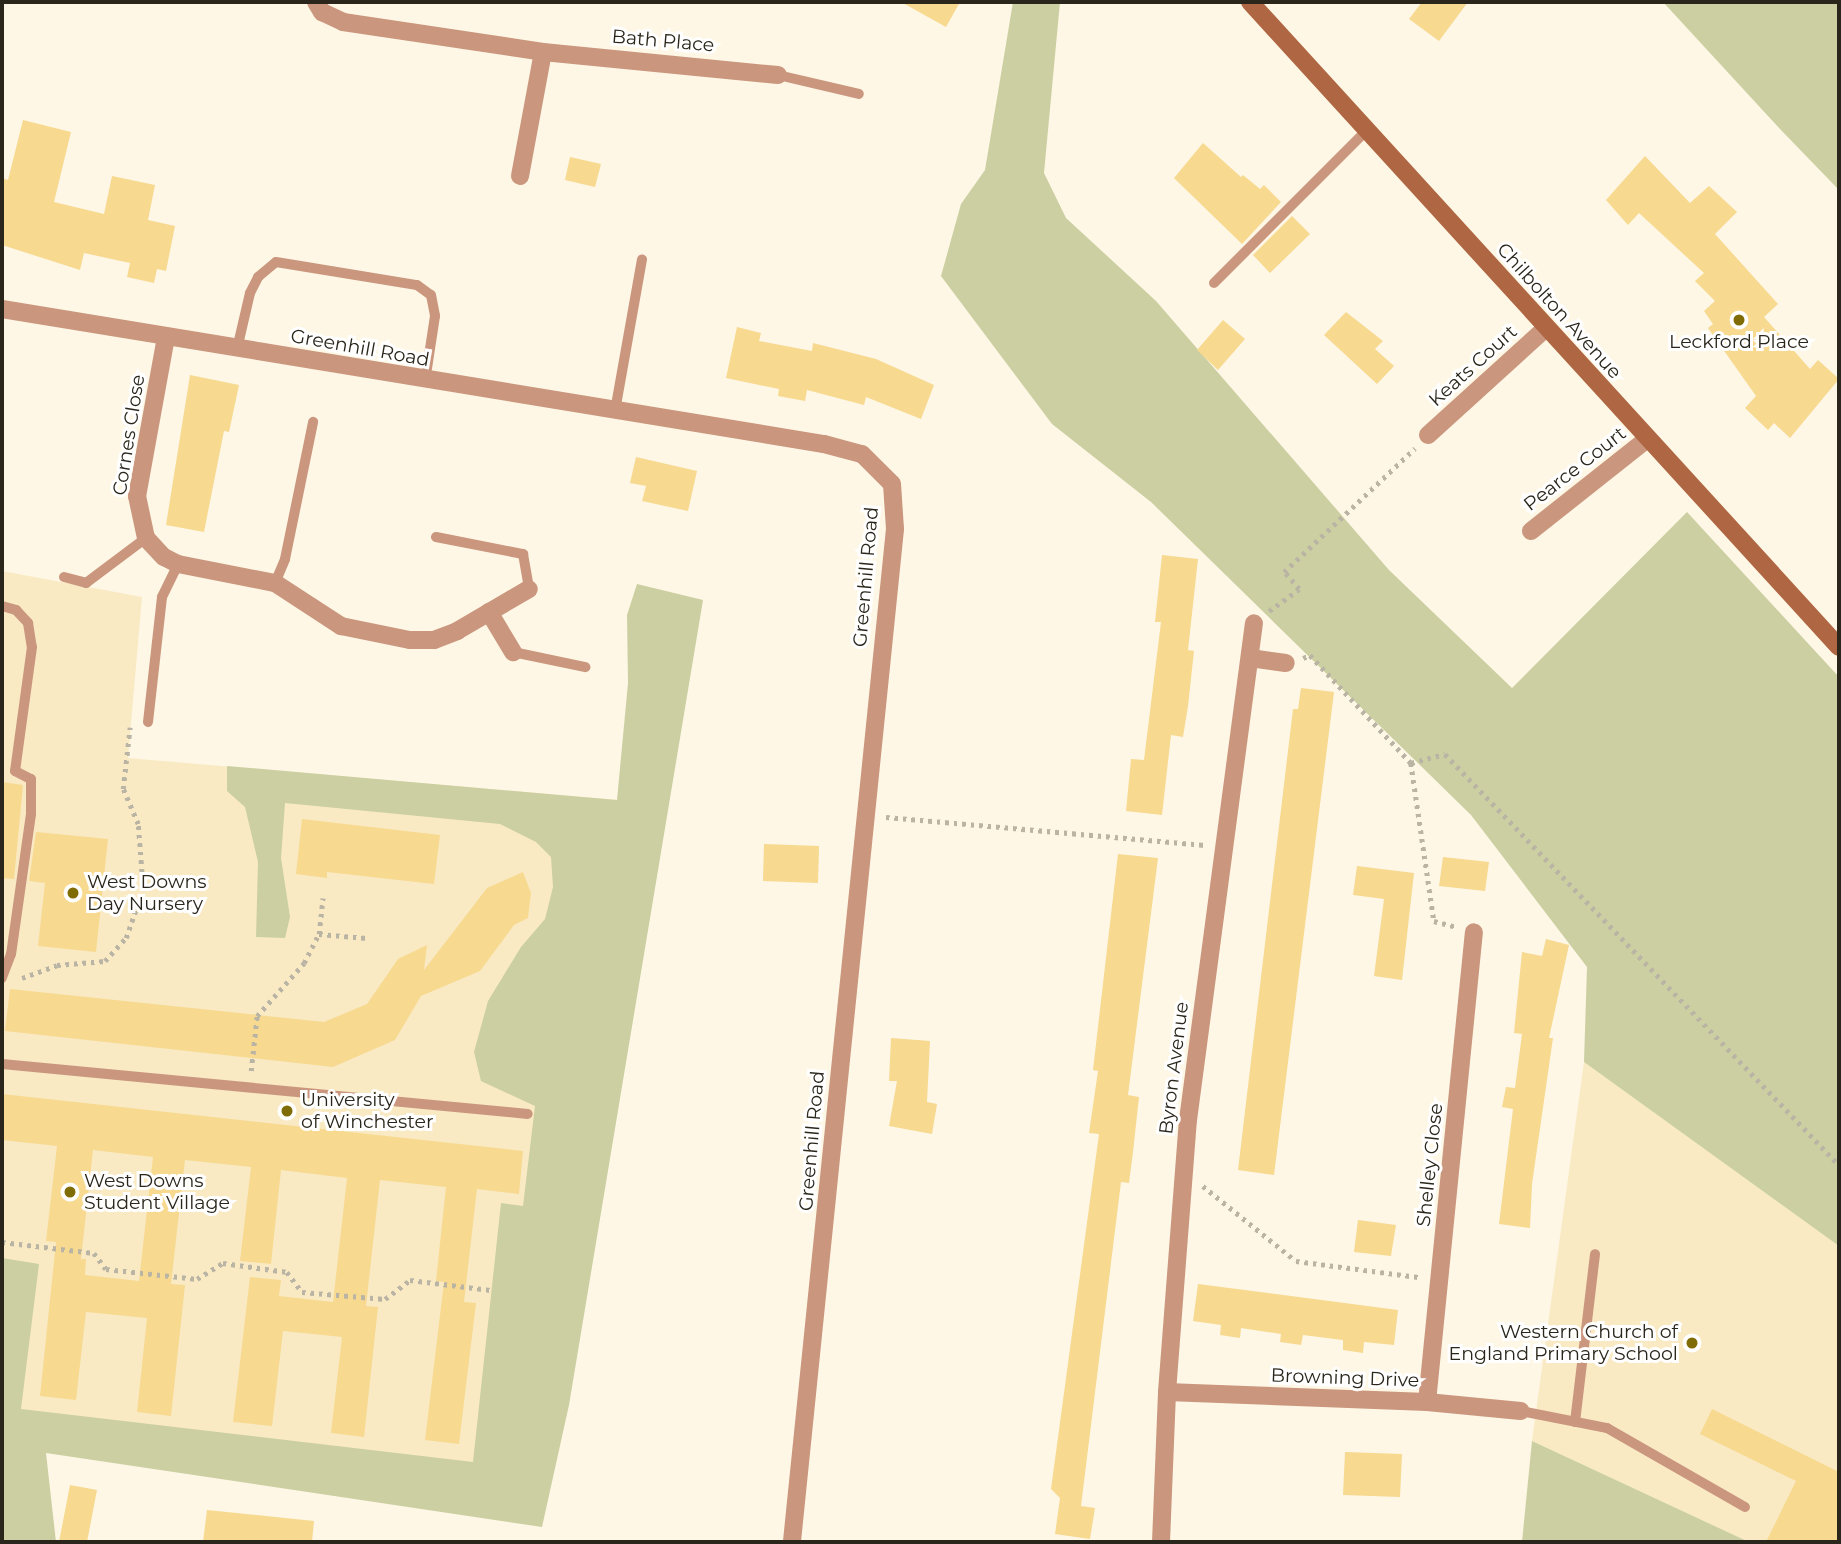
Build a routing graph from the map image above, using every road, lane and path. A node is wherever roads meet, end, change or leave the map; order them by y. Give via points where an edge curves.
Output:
1 (316, 2) edge
2 (1250, 2) edge
3 (543, 52) junction
4 (778, 75) joint
5 (859, 94) dead end
6 (1367, 130) junction
7 (520, 176) dead end
8 (642, 259) dead end
9 (1214, 283) dead end
10 (2, 309) edge
11 (1546, 328) junction
12 (166, 337) junction
13 (237, 349) junction
14 (425, 381) junction
15 (615, 411) junction
16 (313, 422) dead end
17 (1428, 435) joint
18 (1646, 440) junction
19 (1531, 531) dead end
20 (436, 537) dead end
21 (146, 538) junction
22 (178, 564) junction
23 (64, 577) dead end
24 (275, 583) junction
25 (530, 589) joint
26 (2, 606) edge
27 (489, 612) junction
28 (1254, 624) joint
29 (1839, 648) edge
30 (513, 652) joint
31 (1250, 658) junction
32 (1286, 663) joint
33 (585, 667) dead end
34 (131, 720) dead end
35 (148, 722) dead end
36 (1411, 763) junction
37 (864, 815) junction
38 (1225, 847) junction
39 (323, 898) dead end
40 (1474, 932) joint
41 (319, 934) junction
42 (367, 938) dead end
43 (7, 980) edge
44 (2, 1064) edge
45 (249, 1088) junction
46 (528, 1114) dead end
47 (1839, 1165) edge
48 (1184, 1171) junction
49 (2, 1242) edge
50 (1595, 1254) dead end
51 (1440, 1280) junction
52 (490, 1290) dead end
53 (1167, 1392) junction
54 (1427, 1402) junction
55 (1521, 1411) joint
56 (1576, 1422) junction
57 (1745, 1507) dead end
58 (792, 1542) edge
59 (1161, 1542) edge

1 - 3 street, Bath Place via 322,12 343,22
2 - 6 main road, Chilbolton Avenue
3 - 4 street, Bath Place
3 - 7 street
4 - 5 lane
6 - 9 lane
6 - 11 main road, Chilbolton Avenue
8 - 15 lane
10 - 12 street, Greenhill Road
11 - 17 street, Keats Court
11 - 18 main road, Chilbolton Avenue
12 - 13 street, Greenhill Road
12 - 21 street, Cornes Close via 137,496
13 - 14 street, Greenhill Road
13 - 14 lane via 250,293 258,277 276,262 416,285 431,295 435,316
14 - 15 street, Greenhill Road
15 - 37 street, Greenhill Road via 846,449 875,463 892,484 895,528
16 - 24 lane via 285,559
17 - 28 path via 1284,572 1299,589
18 - 19 street, Pearce Court
18 - 29 main road, Chilbolton Avenue
20 - 25 lane via 523,554
21 - 22 street
21 - 23 lane via 86,583
22 - 24 street
22 - 35 lane via 162,597
24 - 27 street via 341,626 410,640 434,640
25 - 27 street
26 - 43 lane via 16,610 28,623 32,647 15,771 31,779 31,814
27 - 30 street
28 - 31 street, Byron Avenue
30 - 33 lane
31 - 32 street
31 - 38 street, Byron Avenue
32 - 36 path via 1310,655
34 - 43 path via 123,789 138,824 143,889 126,939 105,961 57,965
36 - 40 path via 1434,920
36 - 47 path via 1445,754
37 - 38 path
37 - 58 street, Greenhill Road
38 - 48 street, Byron Avenue
39 - 41 path
40 - 51 street, Shelley Close
41 - 42 path
41 - 45 path via 304,963 257,1016
44 - 45 lane
45 - 46 lane
48 - 51 path via 1296,1261
48 - 53 street, Byron Avenue
49 - 52 path via 94,1253 106,1269 197,1279 223,1264 287,1272 302,1292 385,1299 410,1280
50 - 56 lane
51 - 54 street, Shelley Close
53 - 54 street, Browning Drive
53 - 59 street, Byron Avenue
54 - 55 street, Browning Drive
55 - 56 lane
56 - 57 lane via 1607,1428

